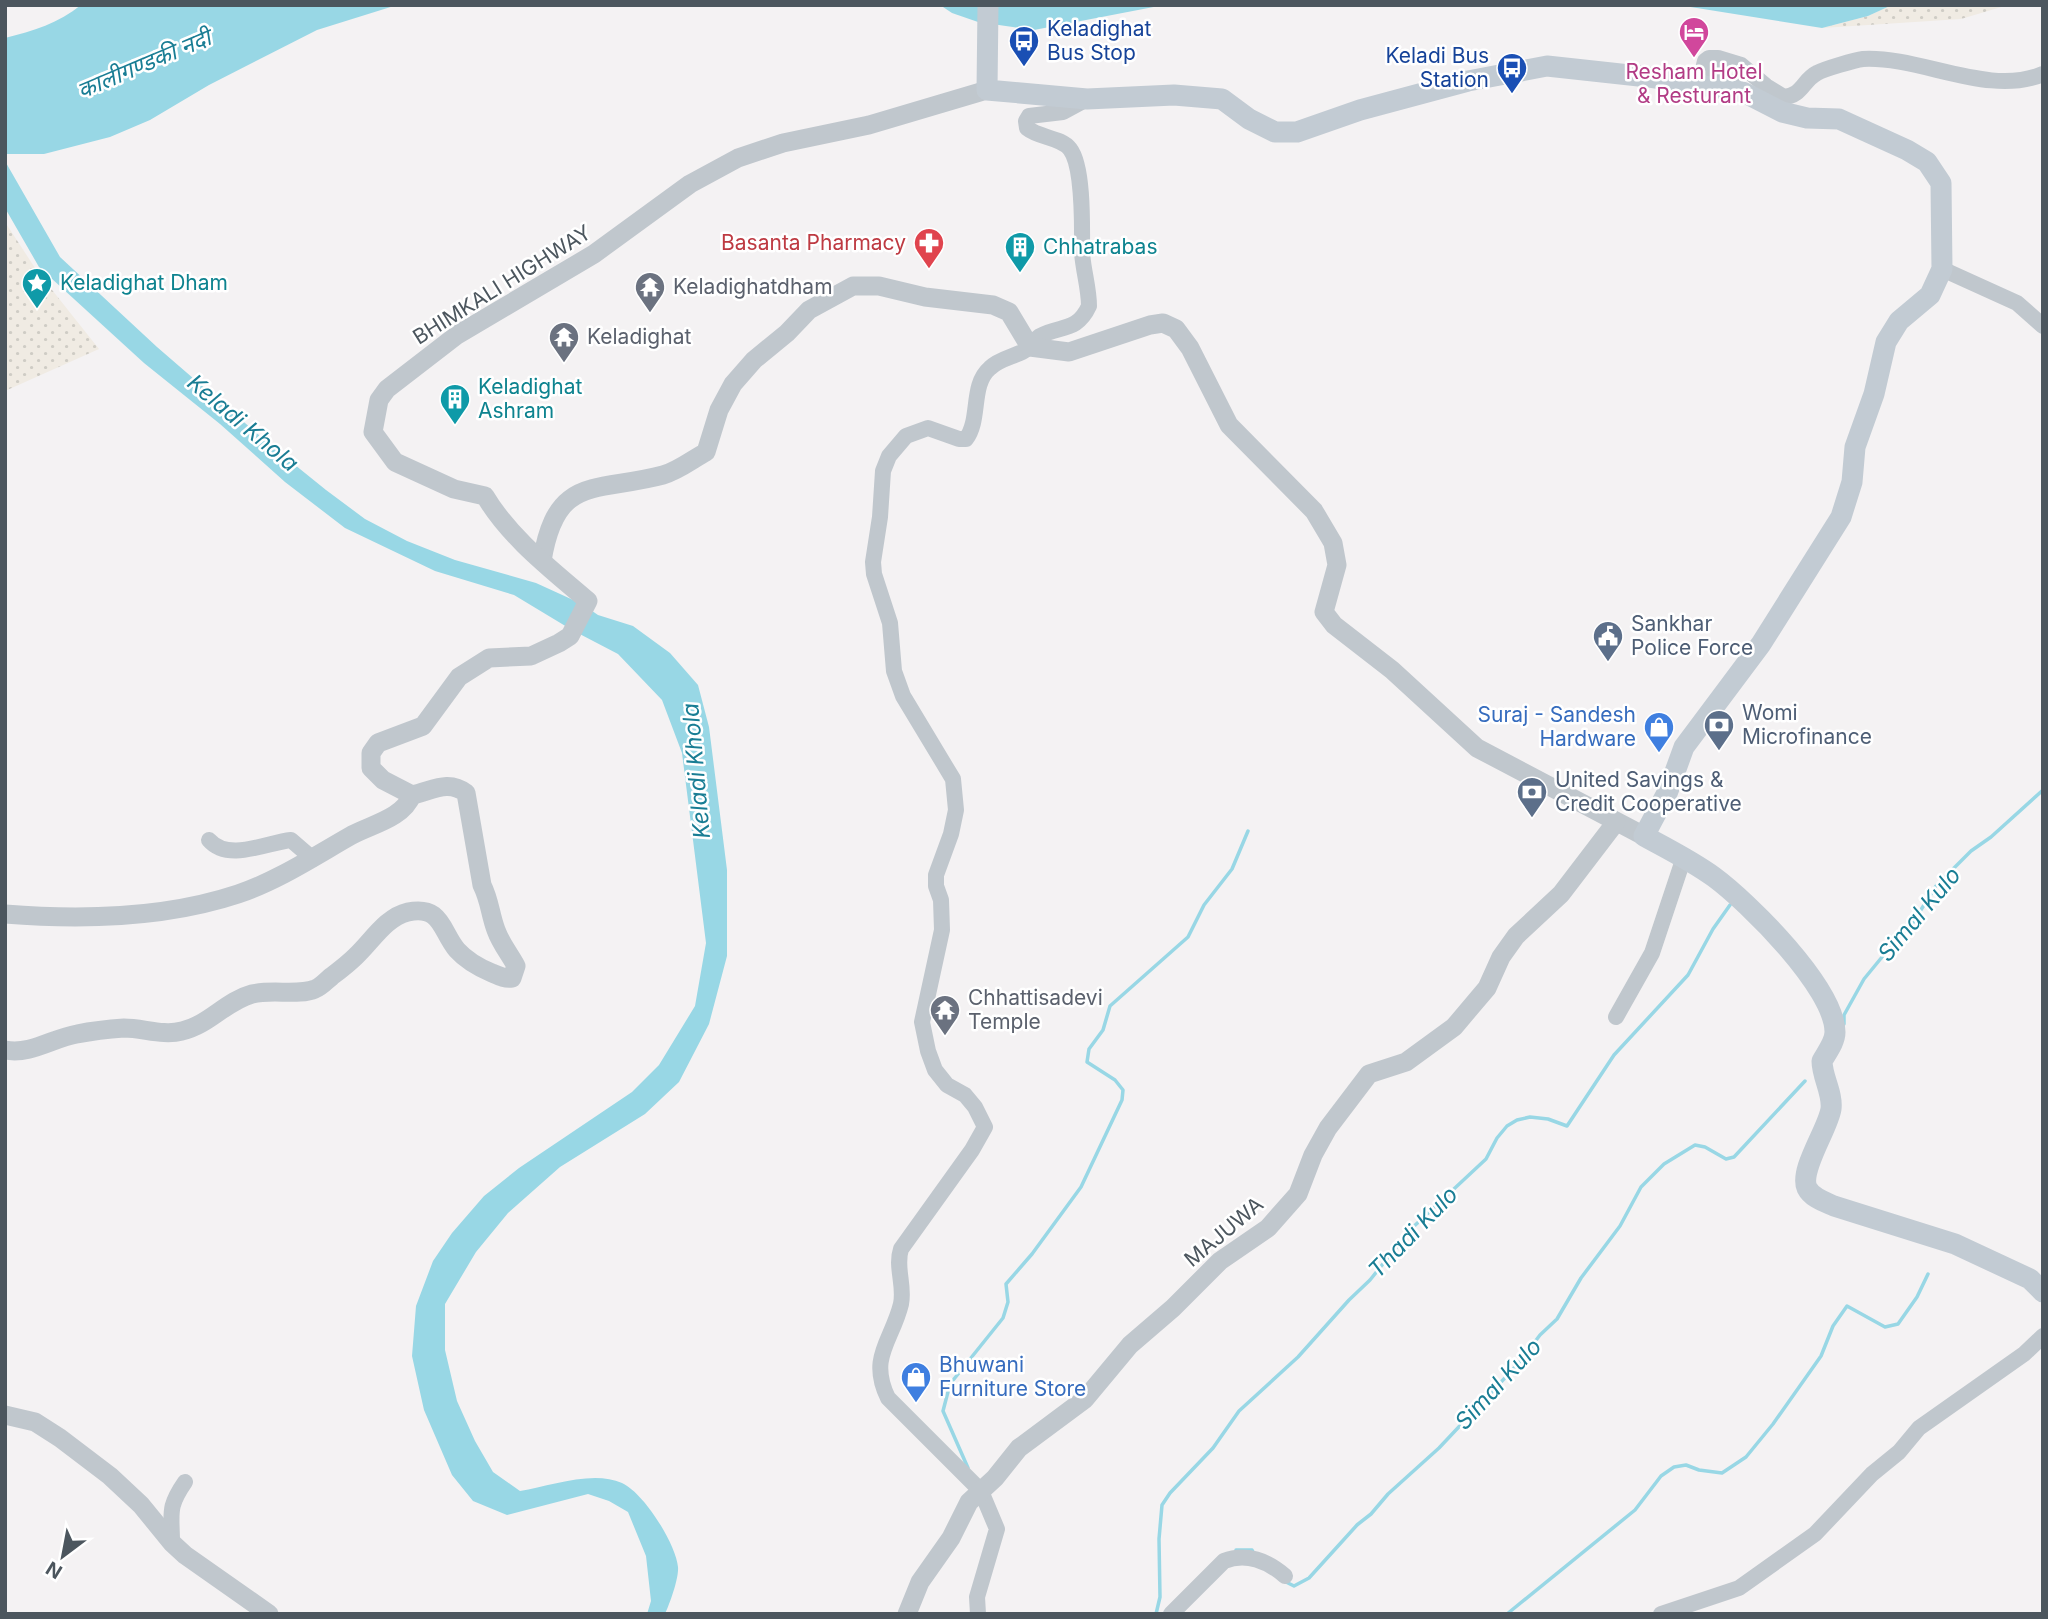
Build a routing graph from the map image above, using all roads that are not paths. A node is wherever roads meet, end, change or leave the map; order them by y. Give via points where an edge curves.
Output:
1 (988, 5) edge
2 (2043, 74) edge
3 (986, 90) junction
4 (1743, 92) junction
5 (1087, 99) junction
6 (1942, 269) junction
7 (2043, 326) edge
8 (1030, 347) junction
9 (542, 561) junction
10 (412, 795) junction
11 (1616, 822) junction
12 (1644, 836) junction
13 (209, 840) dead end
14 (1684, 857) junction
15 (313, 859) junction
16 (5, 914) edge
17 (1616, 1017) dead end
18 (5, 1050) edge
19 (2043, 1292) edge
20 (2043, 1336) edge
21 (5, 1415) edge
22 (185, 1482) dead end
23 (981, 1491) junction
24 (172, 1543) junction
25 (1285, 1576) dead end
26 (269, 1614) edge
27 (907, 1614) edge
28 (978, 1614) edge
29 (1171, 1614) edge
30 (1661, 1614) edge

1 - 3 main road
2 - 4 street via 1992,81 1863,59 1816,73 1798,93 1784,97 1741,65 1718,58 1705,61 1704,65
3 - 5 main road
3 - 9 street, BHIMKALI HIGHWAY via 738,158 690,184 594,254 457,335 387,389 379,400 373,432 395,462 454,489 485,496 498,517
4 - 5 main road via 1547,66 1468,81 1297,132 1275,132 1222,99 1174,95
4 - 6 main road via 1782,112 1839,119 1927,162 1941,183
5 - 8 street via 1063,112 1029,116 1026,121 1031,132 1063,144 1074,158 1090,306 1079,321 1040,337
6 - 7 street via 2017,303
6 - 12 main road via 1930,295 1899,321 1886,342 1855,447 1852,482 1841,517 1761,644 1684,747
8 - 9 street via 1009,312 993,305 853,286 808,310 754,360 719,410 706,452 667,474 569,497 554,517
8 - 11 street via 1069,352 1150,325 1163,323 1176,329 1229,425 1314,510 1333,543 1337,565 1324,612 1334,625 1392,670 1477,748
8 - 23 street via 988,369 979,390 974,429 967,439 928,428 906,436 897,445 883,471 873,562 903,696 953,779 956,810 936,875 942,930 922,1022 935,1070 947,1085 965,1095 985,1127 901,1249 901,1303 883,1345 880,1381 888,1398
9 - 10 street, BHIMKALI HIGHWAY via 587,603 570,636 531,656 489,658 459,677 423,726 378,743 371,753 371,768
10 - 15 street via 396,815
10 - 18 street via 447,785 467,793 482,885 503,948 516,966 512,978 488,972 465,958 431,914 408,912 394,917 356,957 316,989 270,991 237,999 198,1026 182,1031 125,1028 75,1034 26,1050
11 - 12 street
11 - 23 street, MAJUWA via 1561,894 1516,936 1487,988 1454,1027 1406,1062 1369,1074 1328,1128 1298,1194 1268,1228 1220,1261 1130,1345 1085,1399 1019,1448
12 - 14 main road
13 - 15 street via 216,848 234,851 291,840
14 - 17 street via 1652,953
14 - 19 main road via 1717,879 1774,933 1814,980 1833,1020 1833,1041 1822,1061 1832,1106 1806,1177 1807,1187 1834,1206 1955,1244 2030,1279
15 - 16 street via 240,894 187,908 61,918
20 - 30 street via 1919,1428 1815,1534 1739,1588
21 - 24 street via 34,1422 110,1476
22 - 24 street via 170,1510
23 - 27 street, MAJUWA via 969,1502 920,1582
23 - 28 street via 997,1529 979,1587
24 - 26 street
25 - 29 street via 1268,1562 1234,1557 1224,1561

